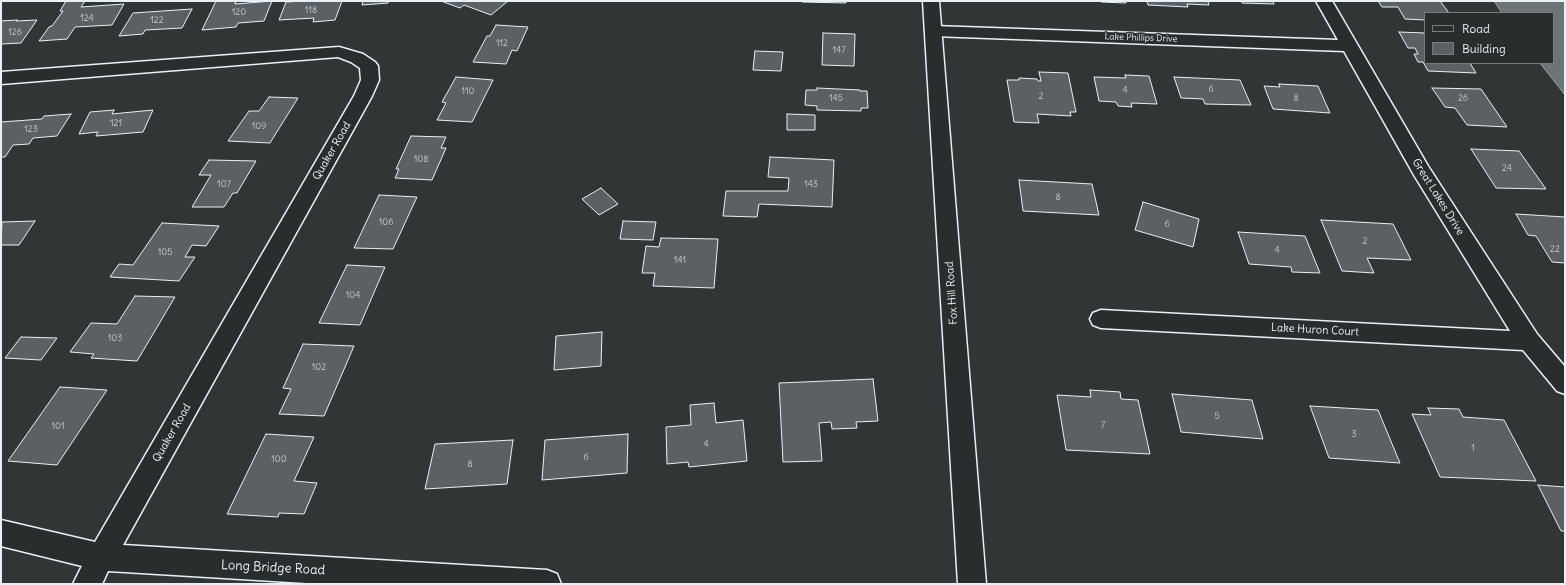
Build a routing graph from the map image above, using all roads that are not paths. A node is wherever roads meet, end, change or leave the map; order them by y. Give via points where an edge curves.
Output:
1 (931, 1) edge
2 (1324, 1) edge
3 (933, 31) junction
4 (1349, 46) junction
5 (1, 78) edge
6 (1101, 319) dead end
7 (1529, 341) junction
8 (1565, 384) edge
9 (1, 534) edge
10 (101, 557) junction
11 (87, 584) edge
12 (547, 584) edge
13 (972, 584) edge

1 - 3 street, Fox Hill Road
2 - 4 street, Great Lakes Drive
3 - 4 street, Lake Phillips Drive
3 - 13 street, Fox Hill Road
4 - 7 street, Great Lakes Drive via 1421,170
5 - 10 street, Quaker Road via 339,52 357,58 369,66 370,80 363,96
6 - 7 street, Lake Huron Court
7 - 8 street, Great Lakes Drive
9 - 10 street, Long Bridge Road
10 - 11 street
10 - 12 street, Long Bridge Road

